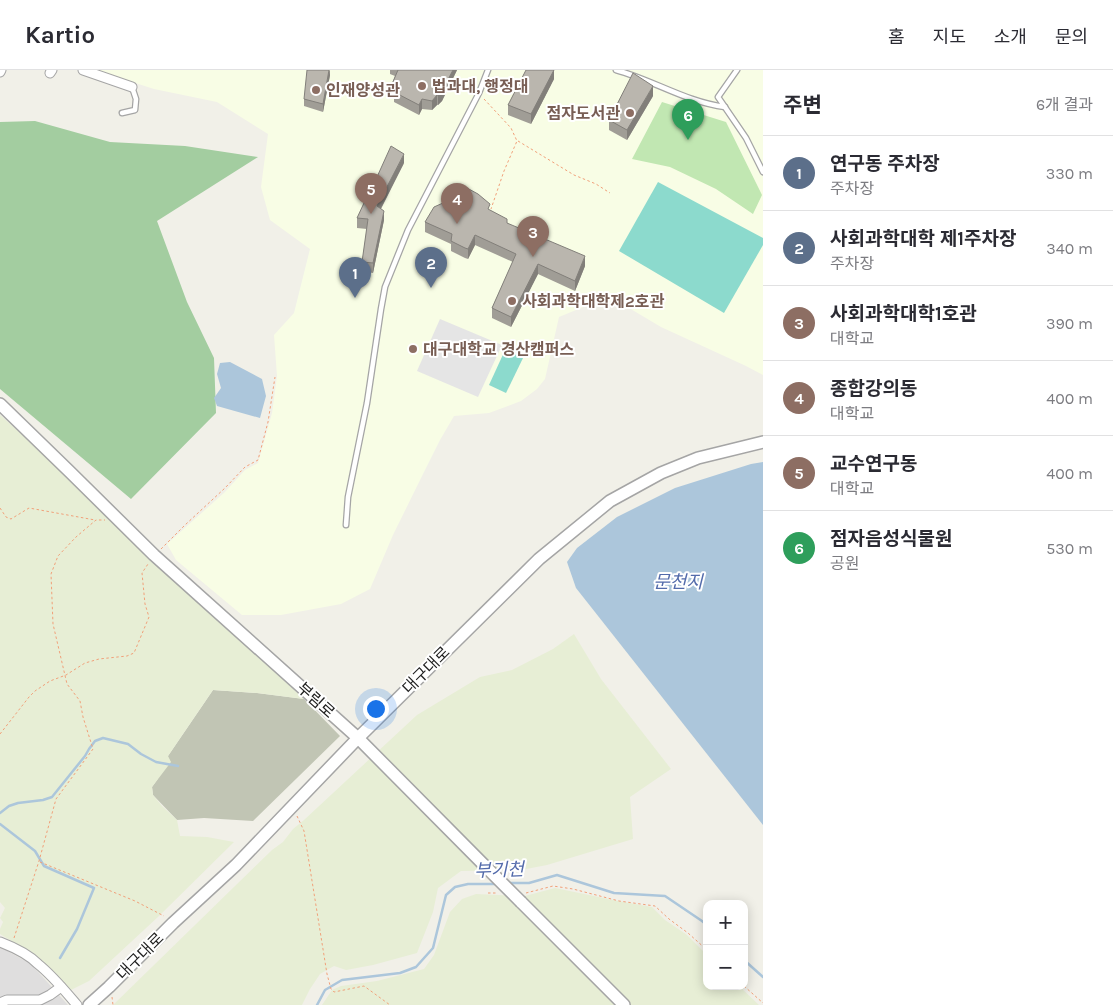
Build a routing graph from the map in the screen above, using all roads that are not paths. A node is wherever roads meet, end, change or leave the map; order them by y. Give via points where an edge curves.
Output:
1 (84, 70) edge
2 (488, 70) edge
3 (616, 70) edge
4 (737, 70) edge
5 (132, 87) joint
6 (725, 107) junction
7 (122, 113) dead end
8 (763, 172) edge
9 (0, 404) edge
10 (763, 442) edge
11 (346, 525) dead end
12 (358, 738) junction
13 (0, 942) edge
14 (61, 987) junction
15 (0, 1003) edge
16 (77, 1005) edge
17 (89, 1005) edge
18 (624, 1005) edge

1 - 5 street
2 - 11 lane via 408,230 383,295
3 - 6 lane via 687,98
4 - 6 lane via 718,97
5 - 7 lane via 135,110
6 - 8 lane
9 - 12 street, 부림로 via 154,555
10 - 12 street, 대구대로 via 698,458 661,472 610,501 539,559
12 - 17 street, 대구대로 via 236,865
12 - 18 street, 부림로, bridge via 484,865 524,897
13 - 14 street via 38,963
14 - 15 street via 40,1000
14 - 16 street

